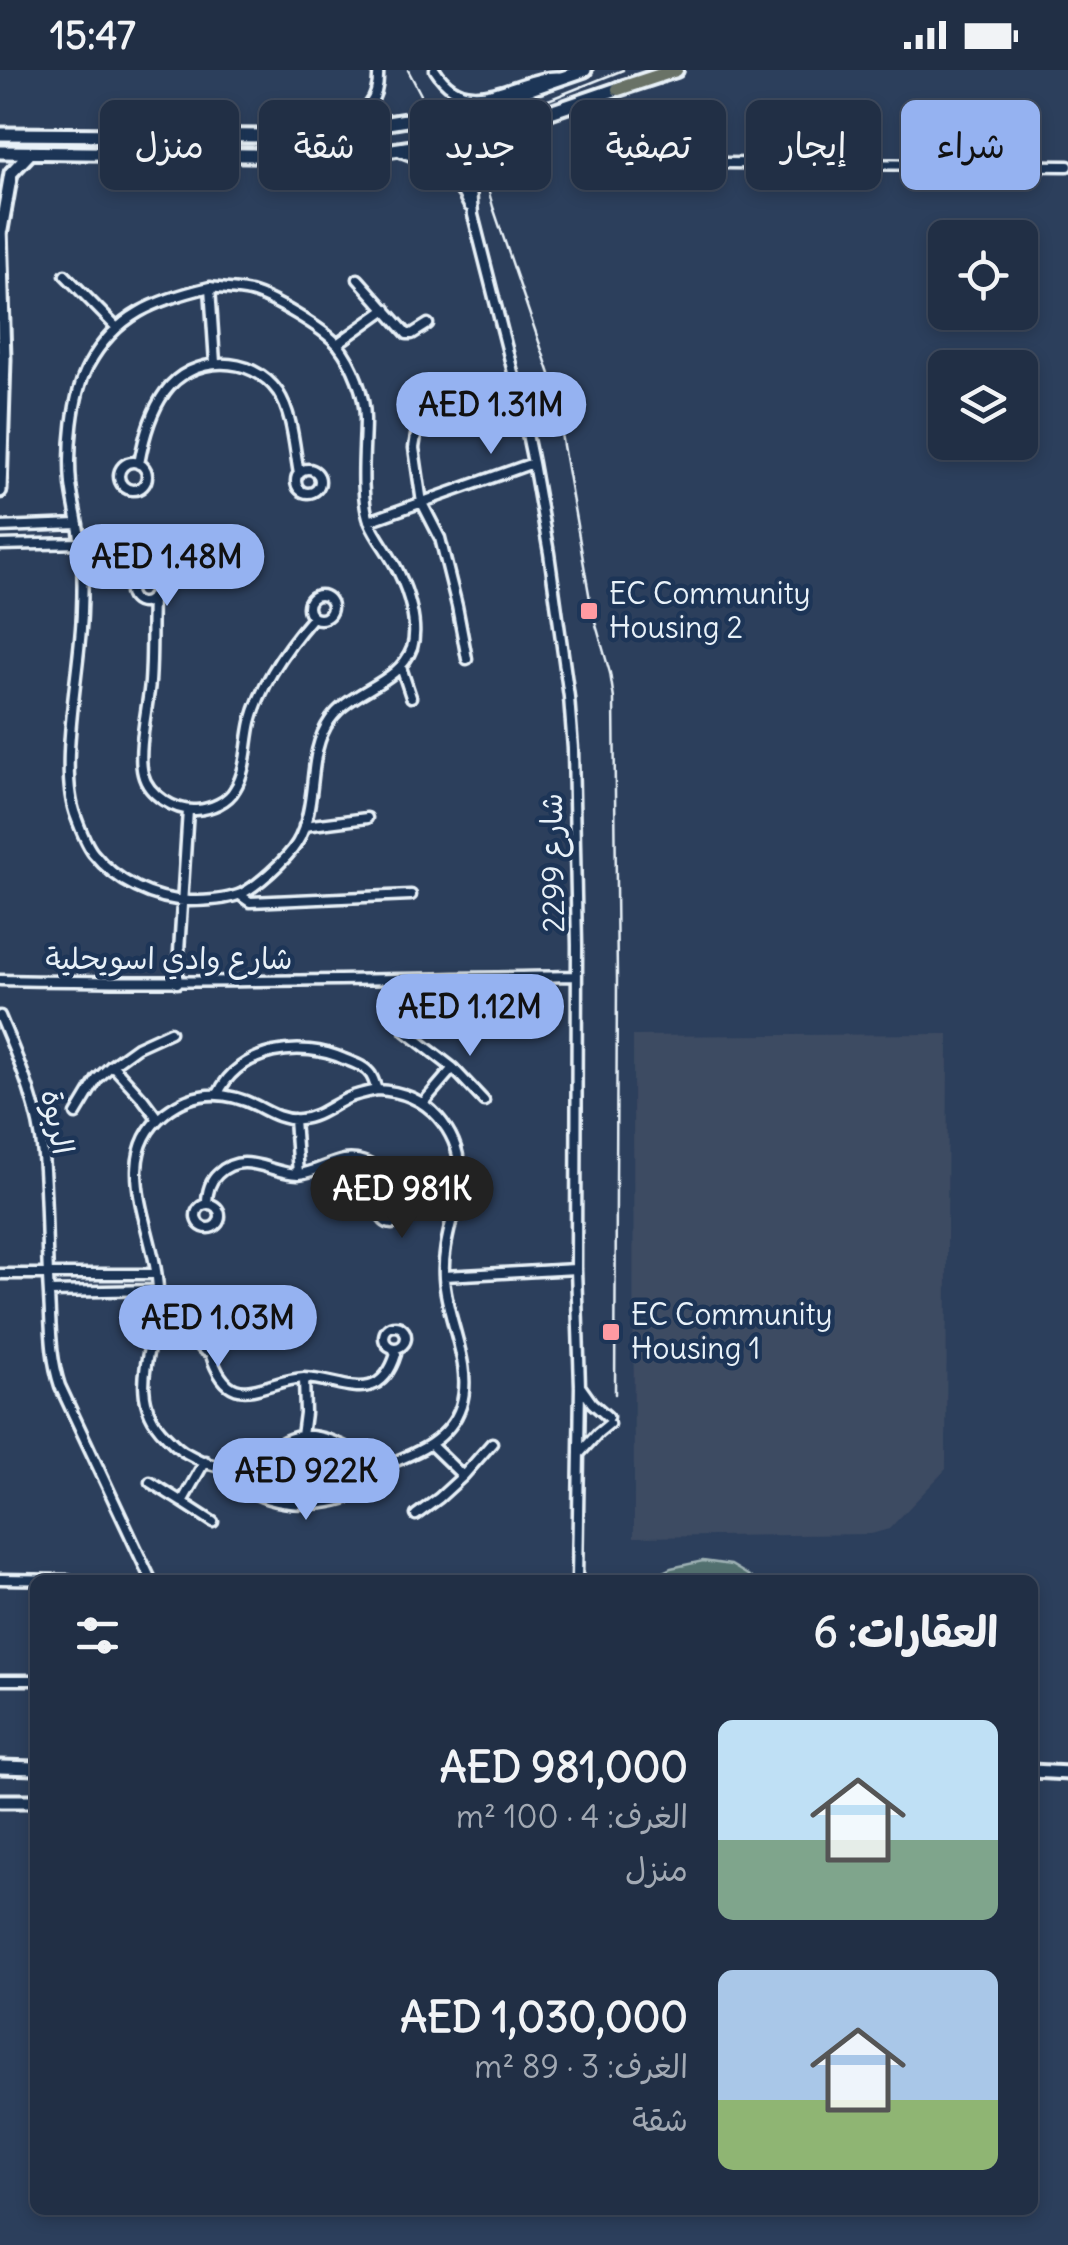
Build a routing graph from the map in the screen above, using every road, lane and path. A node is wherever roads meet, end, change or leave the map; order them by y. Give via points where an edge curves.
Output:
1 (378, 70) edge
2 (435, 70) edge
3 (586, 70) edge
4 (653, 70) edge
5 (676, 70) edge
6 (564, 77) junction
7 (618, 89) junction
8 (373, 100) edge
9 (551, 112) edge
10 (390, 123) edge
11 (0, 134) edge
12 (259, 136) edge
13 (410, 148) edge
14 (397, 150) junction
15 (0, 152) edge
16 (32, 152) junction
17 (726, 163) edge
18 (1068, 166) edge
19 (5, 169) edge
20 (470, 190) edge
21 (473, 214) junction
22 (0, 228) edge
23 (0, 243) edge
24 (65, 274) dead end
25 (358, 279) dead end
26 (210, 287) junction
27 (386, 309) junction
28 (428, 324) dead end
29 (116, 327) junction
30 (337, 344) junction
31 (215, 363) junction
32 (422, 398) dead end
33 (533, 462) junction
34 (134, 464) dead end
35 (302, 472) dead end
36 (0, 491) edge
37 (422, 503) junction
38 (368, 520) junction
39 (78, 524) junction
40 (0, 527) edge
41 (24, 528) junction
42 (80, 543) junction
43 (24, 544) junction
44 (0, 545) edge
45 (152, 597) junction
46 (142, 604) junction
47 (152, 617) junction
48 (313, 617) dead end
49 (467, 660) dead end
50 (401, 667) junction
51 (411, 697) dead end
52 (188, 810) junction
53 (366, 818) dead end
54 (304, 826) junction
55 (240, 895) junction
56 (411, 895) dead end
57 (184, 901) junction
58 (577, 976) junction
59 (0, 980) edge
60 (177, 983) junction
61 (0, 1016) edge
62 (405, 1031) dead end
63 (170, 1032) dead end
64 (112, 1065) junction
65 (454, 1068) junction
66 (377, 1090) junction
67 (218, 1094) junction
68 (484, 1101) dead end
69 (424, 1103) junction
70 (76, 1114) dead end
71 (158, 1119) junction
72 (294, 1119) junction
73 (298, 1174) junction
74 (392, 1202) dead end
75 (207, 1204) dead end
76 (576, 1270) junction
77 (156, 1274) junction
78 (46, 1275) junction
79 (84, 1275) junction
80 (444, 1276) junction
81 (1, 1277) edge
82 (158, 1290) junction
83 (83, 1291) junction
84 (49, 1292) junction
85 (393, 1348) dead end
86 (210, 1352) dead end
87 (304, 1378) junction
88 (580, 1386) junction
89 (302, 1436) junction
90 (492, 1443) dead end
91 (431, 1445) junction
92 (579, 1454) junction
93 (204, 1461) junction
94 (386, 1465) junction
95 (225, 1468) junction
96 (464, 1476) junction
97 (150, 1482) dead end
98 (182, 1502) junction
99 (416, 1515) dead end
100 (213, 1522) dead end
101 (150, 1575) edge
102 (577, 1575) edge
103 (0, 1579) edge
104 (30, 1579) edge
105 (0, 1680) edge
106 (30, 1680) edge
107 (0, 1768) edge
108 (30, 1768) edge
109 (1038, 1771) edge
110 (1068, 1773) edge
111 (0, 1800) edge
112 (30, 1801) edge

1 - 8 street
2 - 6 street via 447,86 472,93 550,74
3 - 6 main road
4 - 7 main road
5 - 7 main road
6 - 10 main road via 450,114
7 - 9 main road
11 - 12 main road
13 - 14 main road
14 - 16 main road via 318,156
14 - 21 street, شارع 2299 via 450,175
15 - 16 main road
16 - 19 main road
17 - 18 street
19 - 22 main road
20 - 21 street, شارع 2299
21 - 33 street, شارع 2299
22 - 23 main road
23 - 36 main road
24 - 29 street
25 - 27 street
26 - 29 street via 166,298
26 - 30 street via 251,292
26 - 31 street
27 - 28 street via 407,334
27 - 30 street
29 - 39 street via 87,367 78,396 71,481
30 - 38 street via 355,374 365,413
31 - 34 street via 187,372 166,390
31 - 35 street via 240,365 277,391
32 - 37 street via 414,448
33 - 37 street
33 - 58 street, شارع 2299 via 572,732
37 - 38 street
37 - 49 street via 440,538
38 - 50 street via 400,574 414,619 413,646
39 - 41 street
39 - 42 street
40 - 41 street
41 - 43 street
42 - 43 street
42 - 57 street via 74,813 92,852 120,878
43 - 44 street
45 - 46 street
45 - 46 street via 150,584 135,582 130,593
45 - 47 street
46 - 47 street
47 - 52 street via 143,775 152,792
48 - 52 street via 260,695 234,792 216,806
50 - 51 street
50 - 54 street via 331,717 319,740
52 - 57 street
53 - 54 street
54 - 55 street via 283,860
55 - 56 street via 250,902
55 - 57 street
57 - 60 street
58 - 60 street, شارع وادي اسويحلية
58 - 76 street, شارع 2299
59 - 60 street, شارع وادي اسويحلية
61 - 78 street, الربوة via 39,1126
62 - 65 street
63 - 64 street
64 - 70 street
64 - 71 street
65 - 68 street
65 - 69 street
66 - 67 street via 364,1067 332,1054 292,1050 239,1067
66 - 69 street
66 - 72 street
67 - 71 street via 192,1097
67 - 72 street
69 - 80 street via 450,1133 460,1166
71 - 77 street via 139,1148 136,1168
72 - 73 street
73 - 74 street via 341,1160 364,1162 389,1183
73 - 75 street via 234,1163 210,1183
76 - 80 street
76 - 88 street, شارع 2299
77 - 79 street
77 - 82 street
78 - 79 street
78 - 81 street
78 - 84 street, الربوة
79 - 83 street
80 - 91 street via 463,1396 453,1424
82 - 83 street
82 - 93 street via 144,1372 148,1410 174,1446
83 - 84 street
84 - 101 street, الربوة via 54,1367
85 - 87 street via 388,1372 366,1386
86 - 87 street via 220,1376 244,1391
87 - 89 street
88 - 92 street, شارع 2299
88 - 92 street via 608,1420
89 - 94 street
89 - 95 street
90 - 96 street
91 - 94 street
91 - 96 street
92 - 102 street, شارع 2299
93 - 95 street
93 - 98 street
94 - 95 street via 357,1494 320,1504 254,1493
96 - 99 street
97 - 98 street
98 - 100 street
103 - 104 street
105 - 106 street
107 - 108 main road
109 - 110 main road
111 - 112 main road

